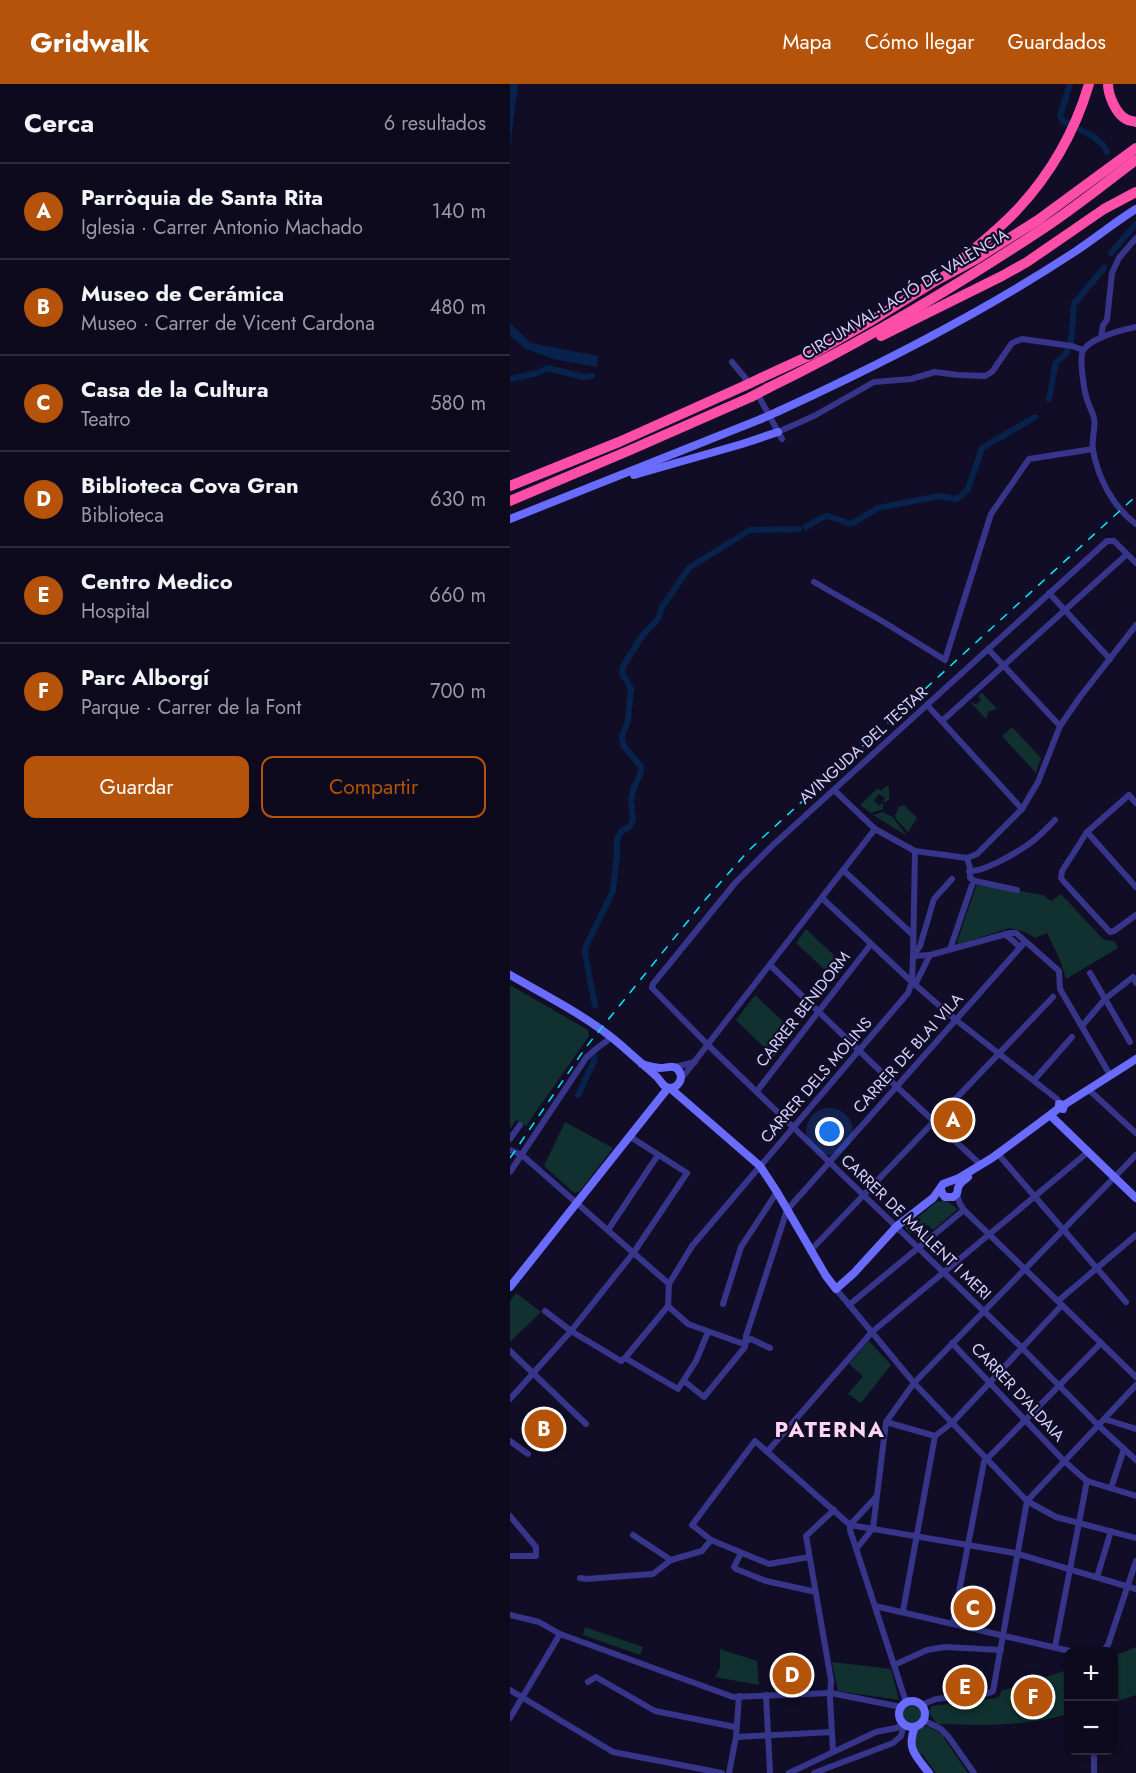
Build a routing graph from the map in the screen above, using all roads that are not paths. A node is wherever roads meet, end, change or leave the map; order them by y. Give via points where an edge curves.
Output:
1 (1089, 84) edge
2 (1108, 84) edge
3 (1136, 122) edge
4 (1136, 148) edge
5 (1136, 160) edge
6 (1136, 192) edge
7 (1136, 209) edge
8 (1136, 238) edge
9 (938, 280) junction
10 (1107, 320) junction
11 (1136, 327) edge
12 (1113, 333) junction
13 (1103, 337) junction
14 (1082, 353) junction
15 (732, 362) dead end
16 (817, 364) junction
17 (780, 435) junction
18 (1093, 449) junction
19 (610, 479) junction
20 (510, 486) edge
21 (510, 501) edge
22 (510, 519) edge
23 (1136, 524) edge
24 (1126, 555) junction
25 (1136, 564) edge
26 (814, 582) dead end
27 (1049, 593) junction
28 (1064, 609) junction
29 (1135, 628) edge
30 (988, 649) junction
31 (1110, 659) junction
32 (1003, 665) junction
33 (927, 705) junction
34 (942, 721) junction
35 (1060, 726) junction
36 (834, 789) junction
37 (1136, 803) edge
38 (1022, 809) junction
39 (1055, 820) dead end
40 (875, 829) junction
41 (1087, 832) junction
42 (915, 851) junction
43 (967, 858) junction
44 (843, 870) junction
45 (969, 871) junction
46 (952, 879) dead end
47 (972, 885) dead end
48 (1136, 886) edge
49 (1017, 890) dead end
50 (822, 898) junction
51 (1136, 915) edge
52 (912, 934) junction
53 (1005, 934) junction
54 (1025, 942) junction
55 (870, 944) junction
56 (1020, 947) junction
57 (950, 950) junction
58 (930, 955) junction
59 (913, 956) junction
60 (770, 965) junction
61 (1090, 973) dead end
62 (510, 975) edge
63 (1134, 980) edge
64 (914, 984) junction
65 (652, 987) joint
66 (1053, 997) dead end
67 (1105, 999) junction
68 (819, 1011) junction
69 (956, 1020) junction
70 (1082, 1026) junction
71 (612, 1037) junction
72 (1072, 1037) dead end
73 (1130, 1042) dead end
74 (708, 1045) junction
75 (859, 1050) junction
76 (999, 1053) junction
77 (1136, 1058) edge
78 (695, 1062) junction
79 (642, 1064) junction
80 (675, 1067) junction
81 (664, 1068) junction
82 (1110, 1075) junction
83 (659, 1078) junction
84 (1034, 1080) junction
85 (674, 1085) junction
86 (897, 1087) junction
87 (1088, 1089) junction
88 (757, 1091) junction
89 (1061, 1106) junction
90 (1050, 1115) junction
91 (934, 1121) junction
92 (520, 1125) dead end
93 (793, 1127) junction
94 (1136, 1133) edge
95 (629, 1136) junction
96 (510, 1139) edge
97 (510, 1150) edge
98 (1088, 1152) junction
99 (522, 1155) junction
100 (658, 1155) junction
101 (1136, 1155) edge
102 (995, 1156) junction
103 (830, 1162) junction
104 (981, 1165) junction
105 (760, 1166) junction
106 (510, 1172) edge
107 (1114, 1177) junction
108 (956, 1188) junction
109 (777, 1192) junction
110 (943, 1193) junction
111 (864, 1195) junction
112 (1034, 1196) junction
113 (1136, 1198) edge
114 (577, 1202) junction
115 (787, 1210) junction
116 (964, 1210) junction
117 (897, 1226) junction
118 (1064, 1229) junction
119 (608, 1230) junction
120 (989, 1234) junction
121 (1136, 1235) edge
122 (918, 1248) junction
123 (810, 1251) junction
124 (634, 1252) junction
125 (1096, 1268) junction
126 (1025, 1269) junction
127 (943, 1272) junction
128 (669, 1284) junction
129 (510, 1287) edge
130 (836, 1289) junction
131 (1126, 1302) dead end
132 (1060, 1303) junction
133 (723, 1304) dead end
134 (849, 1305) junction
135 (668, 1306) junction
136 (545, 1311) dead end
137 (983, 1311) junction
138 (571, 1331) junction
139 (708, 1332) junction
140 (872, 1332) junction
141 (745, 1342) junction
142 (952, 1343) junction
143 (1101, 1343) junction
144 (770, 1348) dead end
145 (1022, 1348) junction
146 (510, 1351) edge
147 (623, 1360) junction
148 (532, 1374) junction
149 (1136, 1377) edge
150 (684, 1381) junction
151 (914, 1383) junction
152 (990, 1383) junction
153 (1136, 1385) edge
154 (1059, 1386) junction
155 (510, 1399) edge
156 (1104, 1419) junction
157 (1025, 1420) junction
158 (886, 1422) junction
159 (952, 1422) junction
160 (586, 1424) dead end
161 (1098, 1425) junction
162 (1136, 1429) edge
163 (935, 1436) junction
164 (510, 1441) edge
165 (1124, 1449) junction
166 (767, 1452) junction
167 (528, 1454) dead end
168 (987, 1459) junction
169 (1136, 1460) edge
170 (1064, 1461) junction
171 (1088, 1481) junction
172 (1111, 1488) junction
173 (1136, 1496) edge
174 (877, 1497) junction
175 (1027, 1501) junction
176 (834, 1510) junction
177 (510, 1516) edge
178 (1079, 1523) junction
179 (850, 1525) junction
180 (873, 1528) junction
181 (1111, 1531) junction
182 (633, 1535) dead end
183 (917, 1536) junction
184 (1136, 1538) edge
185 (711, 1540) junction
186 (968, 1544) junction
187 (857, 1548) junction
188 (741, 1553) junction
189 (1018, 1554) junction
190 (510, 1556) edge
191 (809, 1557) junction
192 (671, 1560) junction
193 (1136, 1561) edge
194 (1070, 1569) junction
195 (1097, 1577) junction
196 (580, 1578) dead end
197 (1128, 1586) junction
198 (1136, 1589) edge
199 (816, 1592) junction
200 (875, 1606) junction
201 (903, 1611) junction
202 (510, 1615) edge
203 (953, 1623) junction
204 (560, 1634) junction
205 (1004, 1634) junction
206 (1055, 1647) junction
207 (1107, 1647) edge
208 (1064, 1649) edge
209 (1001, 1650) junction
210 (894, 1665) junction
211 (588, 1682) dead end
212 (510, 1690) edge
213 (831, 1693) junction
214 (766, 1695) junction
215 (739, 1696) junction
216 (522, 1697) junction
217 (903, 1705) junction
218 (921, 1705) junction
219 (510, 1718) edge
220 (923, 1720) junction
221 (908, 1725) junction
222 (735, 1727) junction
223 (832, 1732) junction
224 (768, 1735) junction
225 (736, 1737) junction
226 (833, 1751) junction
227 (1094, 1755) edge
228 (722, 1773) edge
229 (729, 1773) edge
230 (770, 1773) edge
231 (789, 1773) edge
232 (814, 1773) edge
233 (928, 1773) edge
234 (974, 1773) edge
235 (1094, 1773) edge

1 - 9 highway via 1070,134 1045,175 1016,212
2 - 3 highway via 1109,94 1124,119
4 - 9 highway, CIRCUMVAL·LACIÓ DE VALÈNCIA via 1038,220
5 - 16 highway, CIRCUMVAL·LACIÓ DE VALÈNCIA via 1045,227
6 - 16 highway via 1104,208 1002,276
7 - 19 street, bridge via 1077,250 943,331 779,411
8 - 10 street via 1112,273
9 - 20 highway, CIRCUMVAL·LACIÓ DE VALÈNCIA, bridge via 813,354 628,438
10 - 12 street
10 - 13 street
11 - 12 street
12 - 13 street
13 - 14 street
14 - 17 street via 1070,346 1022,339 1012,343 985,376 935,372 911,379 874,382
14 - 18 street via 1086,397 1095,420
15 - 17 street via 761,399
16 - 21 highway, CIRCUMVAL·LACIÓ DE VALÈNCIA, bridge via 628,452
17 - 19 street
18 - 23 street via 1108,491
18 - 26 street via 1029,459 991,514 945,660
19 - 22 street
24 - 25 street
24 - 27 street, AVINGUDA DEL TESTAR via 1114,541 1107,541
24 - 28 street
27 - 28 street
27 - 30 street, AVINGUDA DEL TESTAR
28 - 31 street
28 - 32 street
29 - 31 street
30 - 32 street
30 - 33 street, AVINGUDA DEL TESTAR
31 - 35 street
32 - 34 street
32 - 35 street
33 - 34 street
33 - 36 street, AVINGUDA DEL TESTAR
34 - 38 street
35 - 38 street via 1038,782
36 - 40 street
36 - 65 street, AVINGUDA DEL TESTAR via 735,883
37 - 41 street via 1129,795
38 - 43 street via 985,847
39 - 45 street via 1027,845 985,868
40 - 42 street
40 - 44 street
41 - 48 street
41 - 51 street via 1061,878 1110,932
42 - 43 street
42 - 52 street
43 - 45 street
44 - 50 street
44 - 52 street
45 - 49 street via 975,881
46 - 59 street via 934,899 920,946
47 - 57 street
50 - 55 street
50 - 60 street
52 - 59 street
53 - 54 street via 1016,933
53 - 56 street
53 - 57 street
54 - 56 street, CARRER DE BLAI VILA
54 - 70 street via 1059,971 1060,989
55 - 64 street
55 - 68 street, CARRER BENIDORM
56 - 69 street, CARRER DE BLAI VILA
57 - 58 street
58 - 59 street
58 - 64 street, CARRER DELS MOLINS
59 - 64 street
60 - 68 street
60 - 74 street
61 - 67 street
62 - 71 street
63 - 67 street
64 - 69 street
64 - 75 street, CARRER DELS MOLINS
65 - 74 street, CARRER DE MALLENT I MERI
66 - 76 street
67 - 70 street
67 - 73 street
68 - 75 street
68 - 88 street, CARRER BENIDORM
69 - 76 street
69 - 86 street, CARRER DE BLAI VILA
70 - 82 street
71 - 79 street
71 - 99 street via 586,1058
72 - 84 street
74 - 78 street
74 - 88 street, CARRER DE MALLENT I MERI
75 - 86 street
75 - 93 street, CARRER DELS MOLINS
76 - 84 street
76 - 91 street
77 - 82 street
78 - 80 street
78 - 85 street
79 - 81 street
79 - 83 street
80 - 81 street
80 - 85 street via 680,1072
81 - 83 street
82 - 87 street
83 - 85 street via 662,1084
84 - 89 street
85 - 95 street
85 - 105 street via 683,1099
86 - 91 street
86 - 103 street, CARRER DE BLAI VILA
87 - 89 street
87 - 94 street
88 - 93 street, CARRER DE MALLENT I MERI
89 - 90 street
90 - 98 street
90 - 102 street
91 - 104 street
91 - 111 street
92 - 96 street
93 - 103 street, CARRER DE MALLENT I MERI
93 - 105 street, CARRER DELS MOLINS
95 - 100 street
95 - 114 street
97 - 99 street
98 - 107 street
98 - 112 street
99 - 106 street
99 - 114 street
100 - 119 street
100 - 124 street via 687,1173
101 - 107 street
102 - 104 street
102 - 108 street
102 - 112 street
103 - 111 street, CARRER DE MALLENT I MERI
103 - 115 street, CARRER DE BLAI VILA
104 - 108 street
105 - 109 street
105 - 128 street, CARRER DELS MOLINS via 692,1246
107 - 113 street
107 - 118 street
108 - 110 street via 949,1198
108 - 110 street via 947,1182
108 - 116 street
109 - 115 street
109 - 133 street via 741,1247
110 - 117 street
111 - 117 street, CARRER DE MALLENT I MERI
111 - 123 street
112 - 118 street
112 - 120 street
114 - 119 street
114 - 129 street
115 - 123 street
115 - 141 street
116 - 120 street
116 - 122 street
117 - 122 street, CARRER DE MALLENT I MERI
117 - 130 street
118 - 125 street
118 - 126 street
119 - 124 street
120 - 126 street
120 - 127 street
121 - 125 street
122 - 127 street, CARRER DE MALLENT I MERI
122 - 134 street
123 - 130 street
124 - 128 street
124 - 138 street
125 - 131 street
125 - 132 street
126 - 132 street
126 - 137 street
127 - 137 street, CARRER DE MALLENT I MERI
127 - 140 street
128 - 135 street
130 - 134 street
132 - 143 street
132 - 145 street
134 - 140 street
135 - 139 street via 688,1324
135 - 147 street
136 - 138 street
137 - 142 street
137 - 145 street, CARRER DE MALLENT I MERI
138 - 147 street
138 - 148 street
139 - 141 street
139 - 150 street
140 - 151 street
140 - 166 street
141 - 144 street via 751,1340
141 - 150 street via 704,1397
142 - 151 street
142 - 152 street, CARRER D'ALDAIA
143 - 149 street
143 - 154 street
145 - 152 street
145 - 154 street, CARRER DE MALLENT I MERI
146 - 148 street
147 - 150 street via 678,1389
148 - 155 street
148 - 160 street
151 - 158 street
151 - 159 street
152 - 157 street, CARRER D'ALDAIA
152 - 159 street
153 - 156 street
154 - 157 street
154 - 161 street, CARRER DE MALLENT I MERI
156 - 161 street
156 - 162 street
157 - 168 street
157 - 170 street, CARRER D'ALDAIA
158 - 163 street
158 - 174 street
159 - 163 street
159 - 168 street
161 - 165 street, CARRER DE MALLENT I MERI
161 - 170 street
163 - 183 street
164 - 167 street
165 - 169 street, CARRER DE MALLENT I MERI
165 - 172 street
166 - 176 street
166 - 185 street via 754,1441 692,1525
168 - 175 street
168 - 186 street
170 - 171 street, CARRER D'ALDAIA
170 - 175 street
171 - 172 street
171 - 178 street
172 - 173 street
174 - 179 street
174 - 180 street
175 - 178 street via 1056,1517
175 - 189 street
176 - 179 street
176 - 191 street via 806,1536
177 - 190 street via 536,1547 536,1556
178 - 181 street
178 - 194 street
179 - 180 street
179 - 187 street
180 - 183 street
180 - 187 street
181 - 184 street
181 - 195 street
182 - 192 street
183 - 186 street
183 - 201 street
185 - 188 street
185 - 192 street via 702,1551
186 - 189 street
186 - 203 street
187 - 200 street
188 - 191 street via 769,1564
188 - 199 street via 736,1569 766,1581
189 - 194 street
189 - 205 street
191 - 199 street
192 - 196 street via 653,1574
193 - 197 street
194 - 195 street
194 - 206 street
195 - 197 street
197 - 198 street
197 - 207 street
199 - 213 street
200 - 201 street
200 - 210 street
201 - 203 street
202 - 204 street via 539,1622
203 - 205 street
204 - 215 street
204 - 216 street
205 - 206 street
205 - 209 street
206 - 208 street
209 - 210 street via 945,1647 927,1650
209 - 218 street via 993,1691
210 - 217 street
211 - 222 street via 596,1677 662,1713
212 - 216 street
213 - 214 street
213 - 217 street
213 - 223 street
214 - 215 street
214 - 224 street
215 - 222 street
216 - 219 street
216 - 228 street via 613,1752
217 - 218 street via 914,1701
217 - 221 street via 899,1718
218 - 220 street via 925,1712
220 - 221 street
220 - 234 street via 948,1736
221 - 226 street via 876,1732
221 - 232 street via 893,1743
221 - 233 street via 911,1746
222 - 225 street
223 - 224 street
223 - 226 street
224 - 225 street
224 - 230 street
225 - 229 street
226 - 231 street
227 - 235 street

